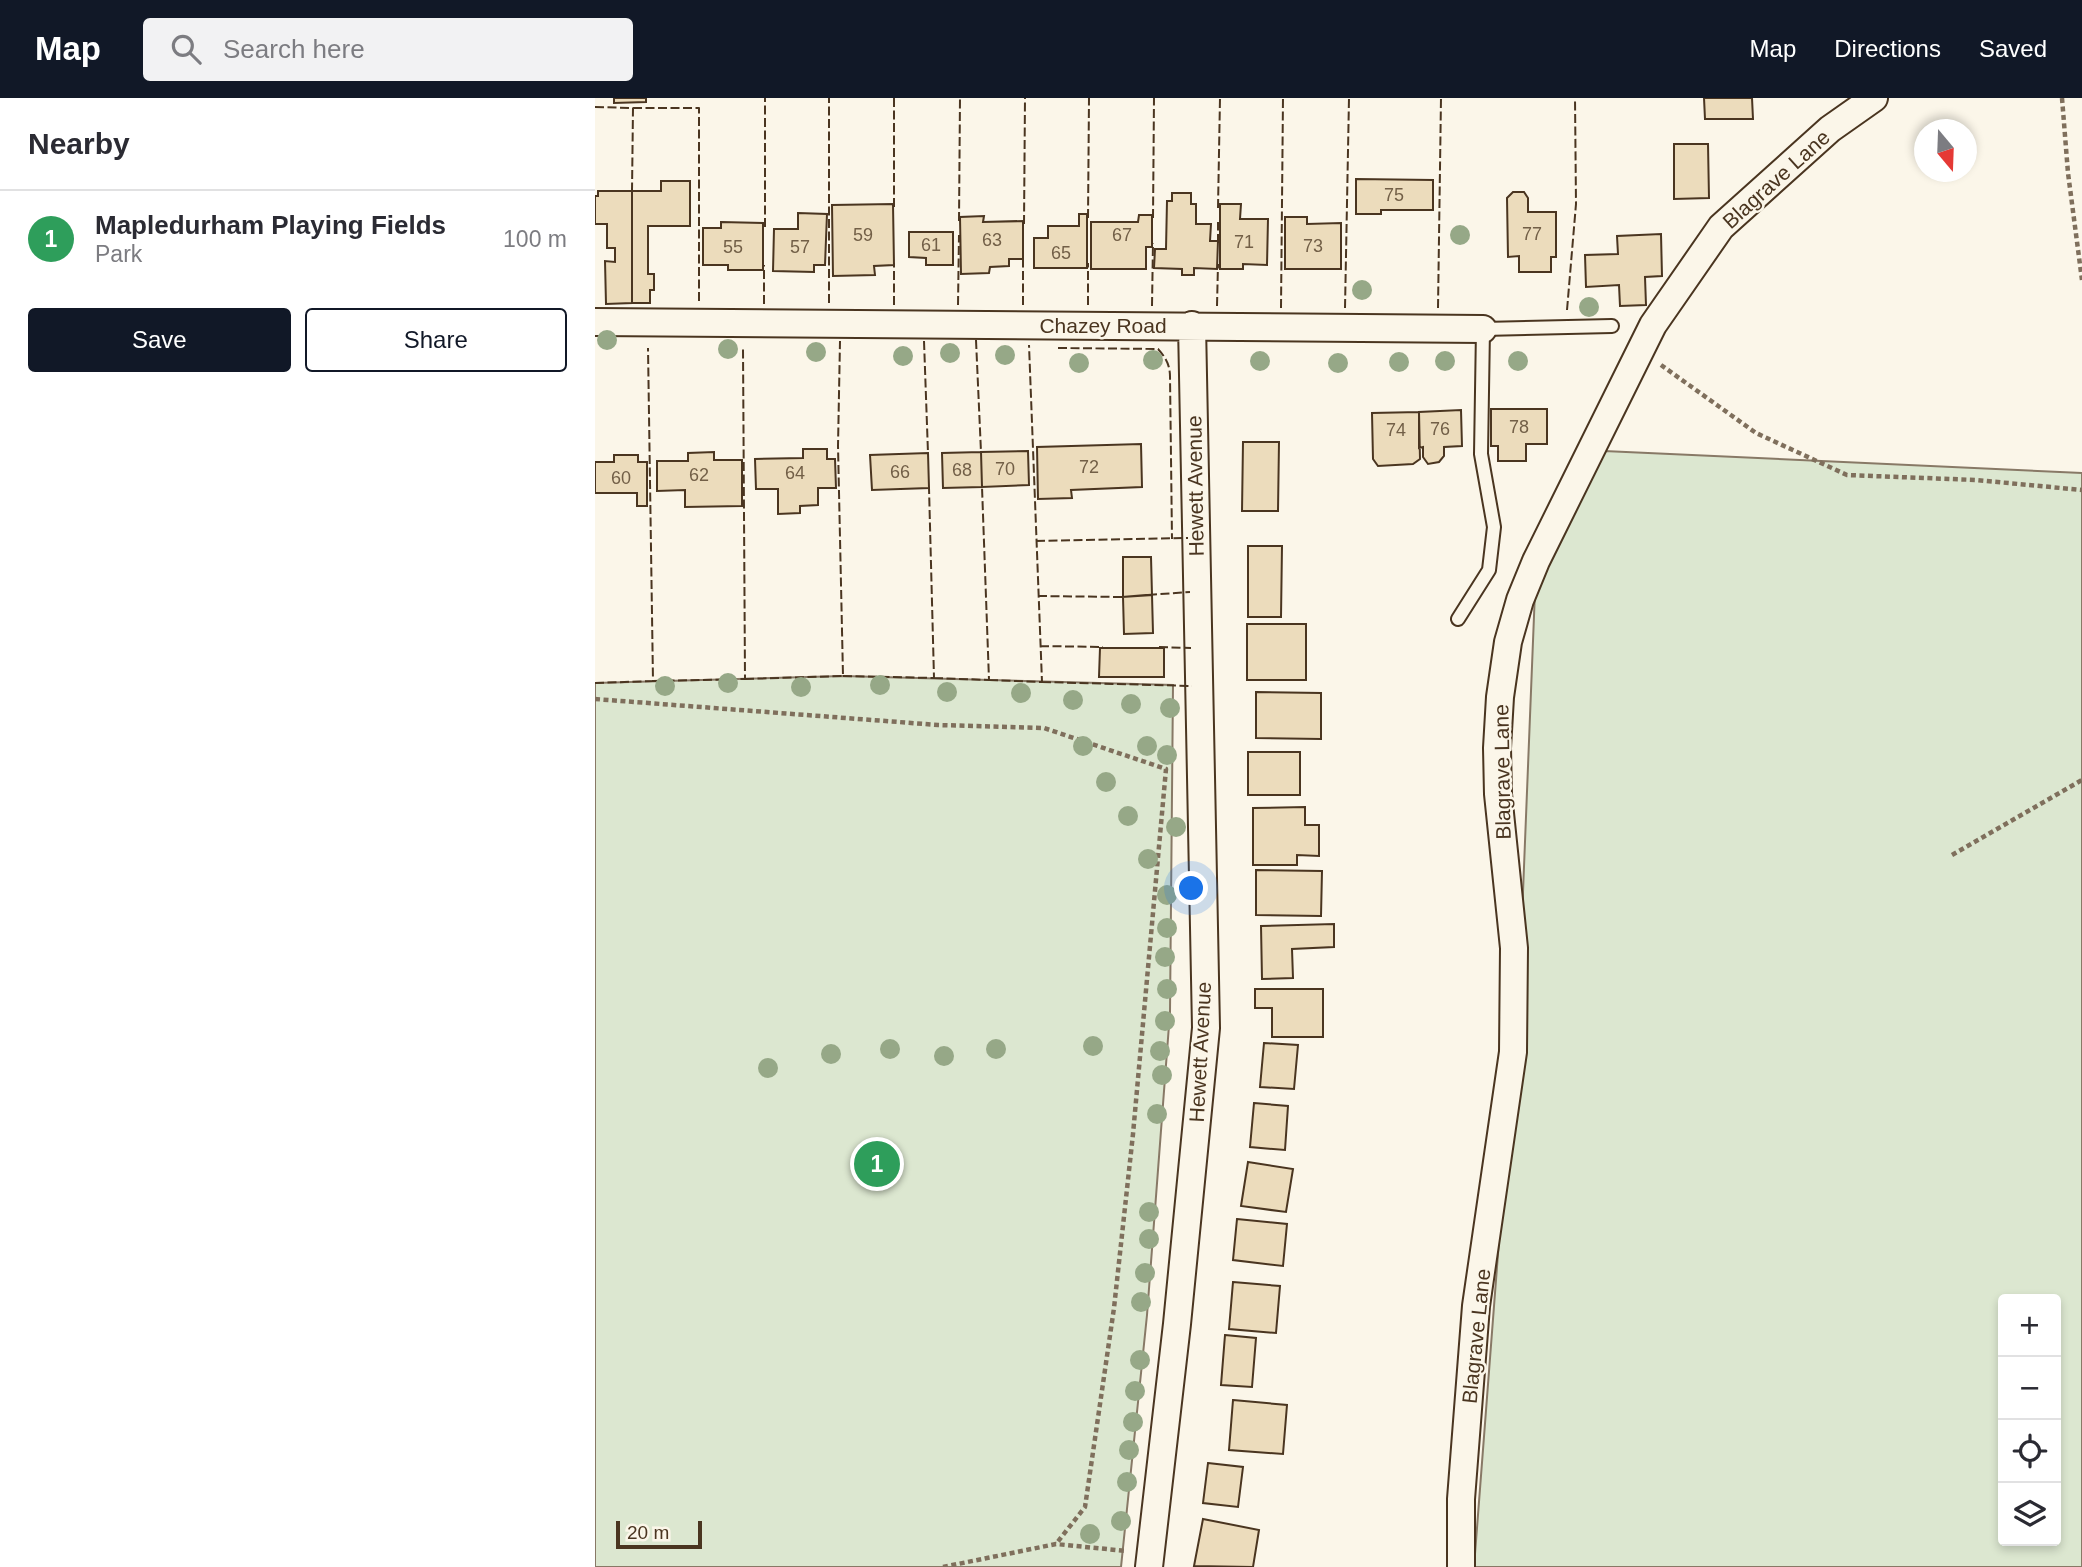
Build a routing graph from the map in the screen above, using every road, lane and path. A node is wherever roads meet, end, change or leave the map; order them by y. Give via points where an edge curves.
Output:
1 (1874, 98) edge
2 (2062, 98) edge
3 (2082, 280) edge
4 (595, 322) edge
5 (1192, 326) junction
6 (1612, 326) dead end
7 (1483, 329) junction
8 (1640, 351) junction
9 (2082, 490) edge
10 (1458, 620) dead end
11 (595, 699) edge
12 (2082, 780) edge
13 (1952, 855) dead end
14 (1056, 1545) junction
15 (1150, 1560) edge
16 (943, 1567) edge
17 (1461, 1567) edge

1 - 8 street, Blagrave Lane via 1830,129 1721,228
2 - 3 path
4 - 5 street, Chazey Road
5 - 7 street, Chazey Road
5 - 15 street, Hewett Avenue via 1206,1028
6 - 7 lane, Chazey Road
7 - 10 lane via 1481,454 1494,527 1489,570
8 - 9 path via 1756,433 1847,474
8 - 17 street, Blagrave Lane via 1520,600 1500,696 1498,794 1514,948 1513,1052 1476,1306 1461,1499
11 - 14 path via 938,725 1044,728 1166,769 1114,1308 1085,1507
12 - 13 path
14 - 15 path
14 - 16 path

